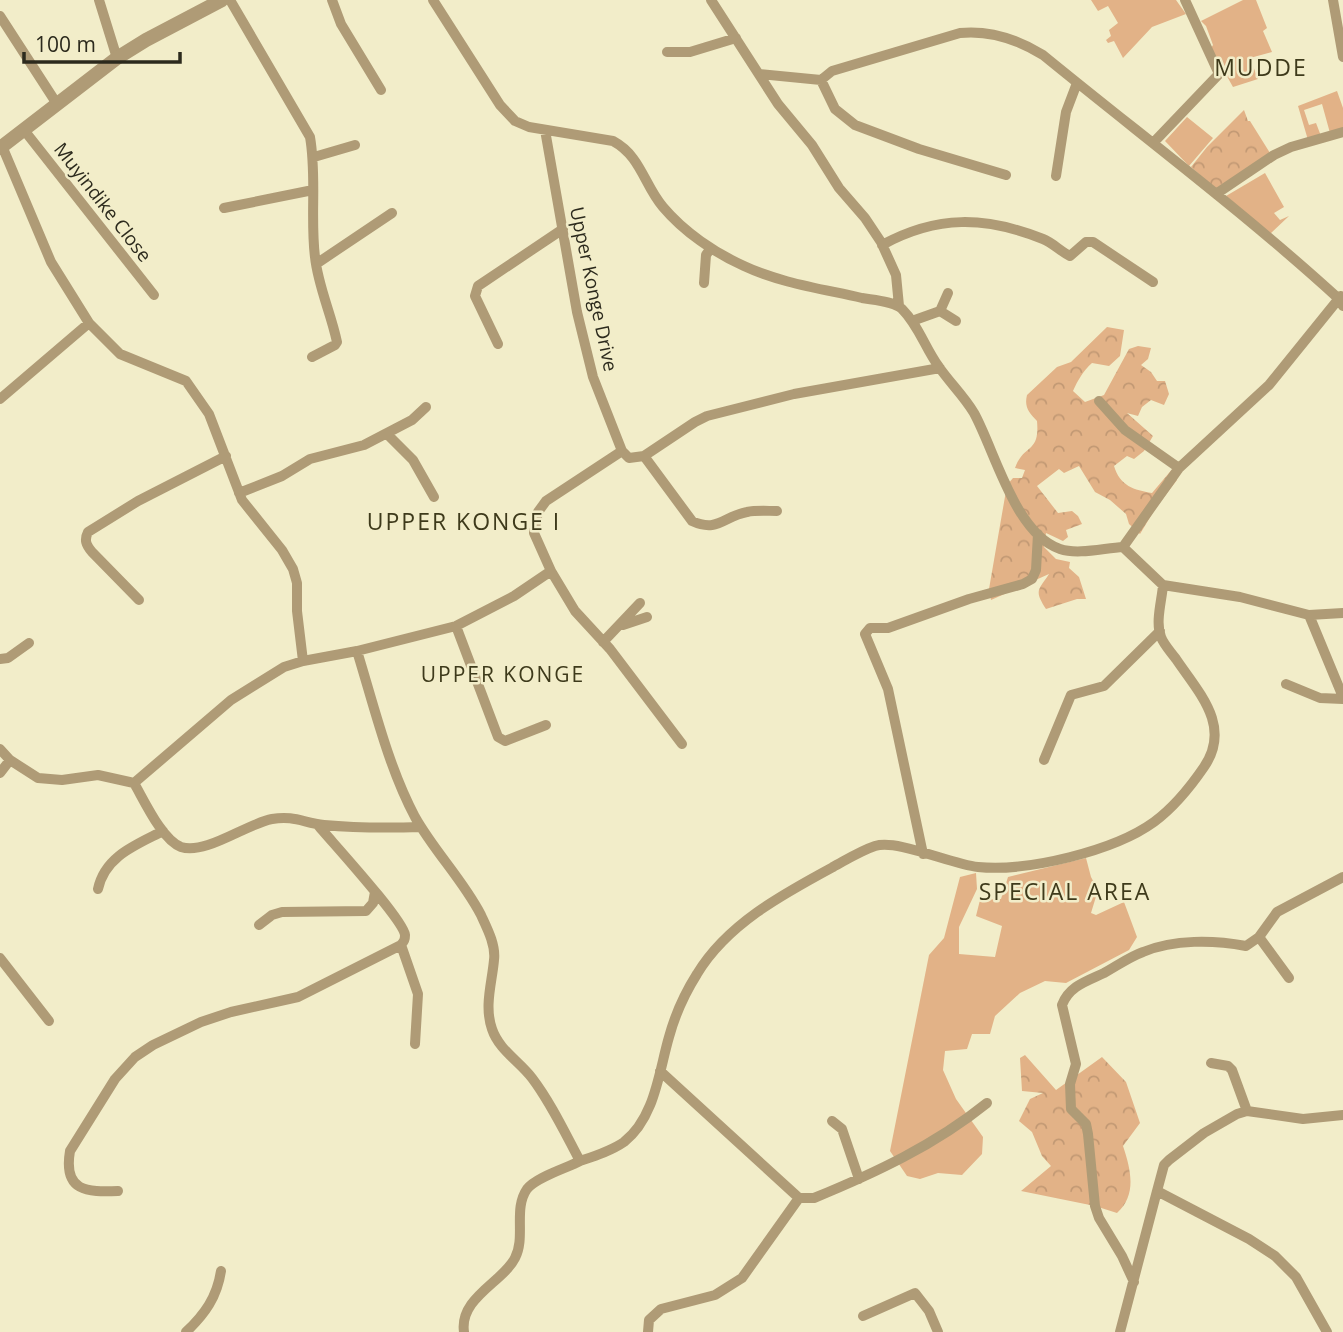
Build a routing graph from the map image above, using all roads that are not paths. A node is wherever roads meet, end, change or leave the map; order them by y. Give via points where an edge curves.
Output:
1 (99, 0) edge
2 (222, 0) edge
3 (230, 0) edge
4 (332, 0) edge
5 (433, 0) edge
6 (710, 0) edge
7 (1185, 0) edge
8 (1333, 0) edge
9 (0, 16) edge
10 (736, 38) junction
11 (667, 52) dead end
12 (1343, 57) edge
13 (117, 58) junction
14 (759, 74) junction
15 (821, 80) junction
16 (1077, 83) junction
17 (382, 90) dead end
18 (57, 104) junction
19 (24, 130) junction
20 (545, 130) junction
21 (1343, 131) edge
22 (1154, 142) junction
23 (355, 145) dead end
24 (1, 147) edge
25 (314, 157) junction
26 (1006, 175) dead end
27 (1056, 176) dead end
28 (313, 190) junction
29 (1216, 194) junction
30 (224, 208) dead end
31 (392, 212) dead end
32 (562, 229) junction
33 (883, 245) junction
34 (711, 248) junction
35 (316, 264) junction
36 (1153, 282) dead end
37 (704, 283) dead end
38 (948, 293) dead end
39 (154, 296) dead end
40 (1342, 300) edge
41 (899, 306) junction
42 (940, 311) junction
43 (912, 321) junction
44 (956, 321) dead end
45 (89, 323) junction
46 (498, 344) dead end
47 (312, 357) dead end
48 (940, 368) junction
49 (0, 399) edge
50 (1099, 401) dead end
51 (426, 407) dead end
52 (387, 435) junction
53 (622, 451) junction
54 (226, 456) junction
55 (644, 456) junction
56 (1180, 468) junction
57 (239, 493) junction
58 (434, 497) dead end
59 (777, 511) dead end
60 (1038, 534) junction
61 (1123, 547) junction
62 (551, 571) junction
63 (1163, 585) junction
64 (139, 600) dead end
65 (640, 603) dead end
66 (1343, 613) edge
67 (1310, 615) junction
68 (646, 617) dead end
69 (456, 626) junction
70 (617, 627) junction
71 (1160, 631) junction
72 (603, 642) junction
73 (29, 643) dead end
74 (357, 651) junction
75 (0, 659) edge
76 (303, 661) junction
77 (1286, 684) dead end
78 (1343, 698) edge
79 (546, 725) dead end
80 (681, 744) dead end
81 (0, 749) edge
82 (10, 760) junction
83 (1044, 760) dead end
84 (0, 772) edge
85 (134, 783) junction
86 (317, 824) junction
87 (421, 827) junction
88 (163, 831) junction
89 (923, 854) junction
90 (1343, 877) edge
91 (98, 889) dead end
92 (375, 892) junction
93 (259, 925) dead end
94 (1259, 937) junction
95 (401, 945) junction
96 (0, 957) edge
97 (1289, 978) dead end
98 (49, 1021) dead end
99 (415, 1044) dead end
100 (1211, 1063) dead end
101 (660, 1071) junction
102 (986, 1103) dead end
103 (1247, 1111) junction
104 (1343, 1115) edge
105 (832, 1121) dead end
106 (580, 1161) junction
107 (859, 1179) junction
108 (118, 1191) dead end
109 (1157, 1191) junction
110 (799, 1198) junction
111 (221, 1271) dead end
112 (1134, 1282) junction
113 (863, 1316) dead end
114 (186, 1332) edge
115 (464, 1332) edge
116 (648, 1332) edge
117 (938, 1332) edge
118 (1120, 1332) edge
119 (1327, 1332) edge

1 - 13 street
2 - 13 street
3 - 25 street via 308,130
4 - 17 street via 341,24
5 - 20 street via 500,105 515,121
6 - 10 street
7 - 22 street via 1219,74
8 - 12 street
9 - 18 street
10 - 11 street via 690,52
10 - 14 street
13 - 18 street
14 - 15 street
14 - 33 street
15 - 16 street via 832,71 979,31 1026,44
15 - 26 street via 835,109 855,125
16 - 22 street
16 - 27 street via 1066,112
18 - 19 street
19 - 24 street
19 - 39 street, Muyindike Close
20 - 32 street, Upper Konge Drive
20 - 34 street via 582,134 624,147 662,206
21 - 29 street via 1274,155
22 - 29 street
23 - 25 street
24 - 45 street via 51,262
25 - 28 street
28 - 30 street
28 - 35 street
29 - 40 street
31 - 35 street
32 - 46 street via 478,286 475,296
32 - 53 street, Upper Konge Drive via 593,377
33 - 36 street via 944,221 974,222 1042,238 1070,256 1093,242
33 - 41 street via 896,275
34 - 37 street
34 - 41 street via 745,267 791,282
35 - 47 street via 337,342
38 - 42 street
40 - 56 street via 1269,385
41 - 43 street
42 - 43 street
42 - 44 street
43 - 48 street
45 - 49 street
45 - 54 street via 120,354 186,380 209,414
48 - 55 street via 794,394 707,416
48 - 60 street via 976,416 1023,516
50 - 56 street via 1125,430
51 - 52 street
52 - 57 street via 310,459
52 - 58 street via 413,460
53 - 55 street via 629,458
53 - 62 street via 546,501 538,512 534,533
54 - 57 street
54 - 64 street via 88,532 86,545
55 - 59 street via 692,522 707,527 745,512
56 - 61 street
57 - 76 street via 293,569
60 - 61 street via 1061,549
60 - 89 street via 1032,579 888,628 870,628 865,634 888,690
61 - 63 street
62 - 69 street
62 - 72 street via 575,611
63 - 67 street via 1240,597
63 - 71 street
65 - 70 street
66 - 67 street
67 - 78 street
68 - 70 street
69 - 74 street
69 - 79 street via 498,737 505,741
70 - 72 street
71 - 83 street via 1104,686 1071,695
71 - 89 street via 1210,713 1217,736 1203,769 1168,810 1116,842 1051,861 978,867
72 - 80 street
73 - 75 street
74 - 76 street
74 - 87 street via 397,775
76 - 85 street via 230,700
77 - 78 street via 1320,698
81 - 82 street
82 - 84 street
82 - 85 street via 30,775 50,780 98,775
85 - 88 street
86 - 87 street
86 - 88 street via 295,817 269,819 193,848 174,844
86 - 92 street
87 - 106 street via 463,885 492,942 489,1014 493,1033 538,1086
88 - 91 street via 114,860 100,878
89 - 101 street via 897,845 876,846 778,898 733,932 696,974 676,1017
90 - 94 street via 1277,912
92 - 93 street via 366,911 282,912
92 - 95 street via 404,932
94 - 97 street
94 - 112 street via 1246,946 1178,943 1156,947 1076,986 1062,1005 1076,1064 1070,1084 1071,1109 1086,1124 1095,1206
95 - 99 street via 418,994
95 - 108 street via 298,997 201,1022 135,1057 115,1079 70,1151 74,1180 82,1189
96 - 98 street
100 - 103 street via 1232,1070
101 - 106 street via 649,1106 627,1139
101 - 110 street
102 - 107 street via 945,1133
103 - 104 street via 1303,1119
103 - 109 street via 1222,1121 1168,1160
105 - 107 street via 842,1129
106 - 115 street via 528,1187 520,1209 516,1256 470,1307
107 - 110 street via 814,1198
109 - 112 street
109 - 119 street via 1275,1256 1296,1277
110 - 116 street via 742,1279 715,1295 661,1309 649,1320
111 - 114 street via 209,1307
112 - 118 street
113 - 117 street via 915,1293

